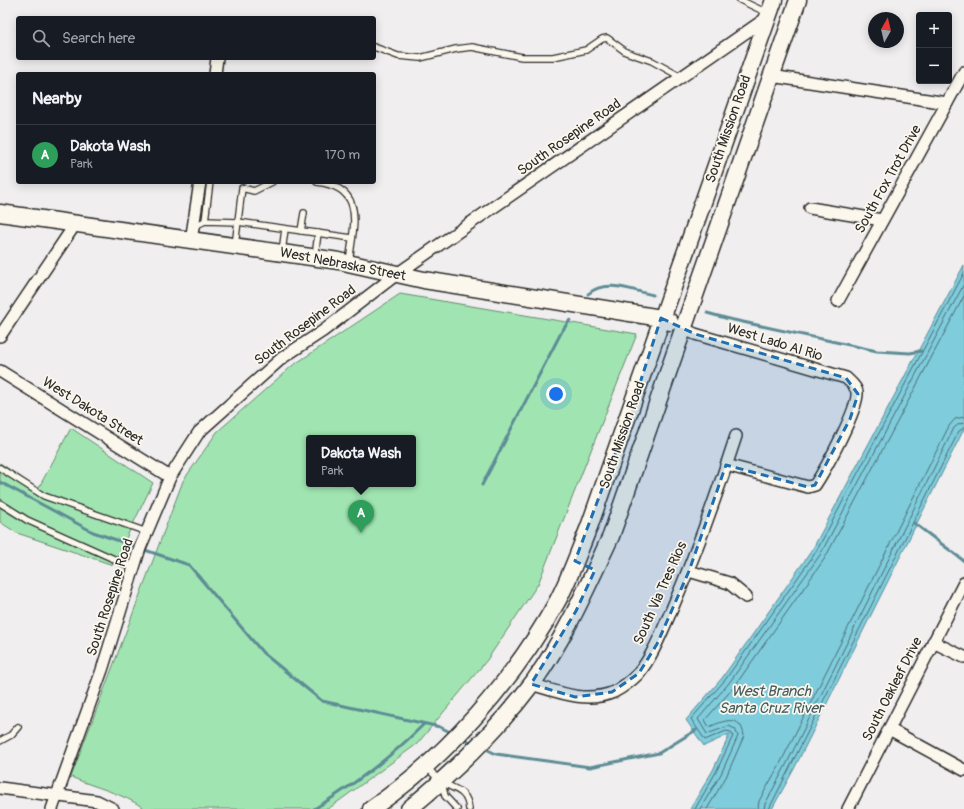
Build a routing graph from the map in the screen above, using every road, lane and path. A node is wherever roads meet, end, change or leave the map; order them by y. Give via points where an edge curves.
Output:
1 (740, 0) edge
2 (770, 6) edge
3 (795, 8) edge
4 (376, 47) edge
5 (217, 60) edge
6 (215, 72) edge
7 (964, 72) edge
8 (771, 76) junction
9 (680, 77) junction
10 (947, 103) junction
11 (200, 184) edge
12 (210, 184) edge
13 (268, 184) edge
14 (331, 184) edge
15 (810, 208) dead end
16 (0, 213) edge
17 (304, 213) dead end
18 (882, 220) junction
19 (205, 221) junction
20 (238, 222) junction
21 (76, 223) junction
22 (285, 229) junction
23 (301, 231) junction
24 (318, 233) junction
25 (192, 234) junction
26 (352, 238) junction
27 (235, 246) junction
28 (282, 252) junction
29 (315, 257) junction
30 (349, 263) junction
31 (397, 274) junction
32 (838, 301) dead end
33 (661, 318) junction
34 (682, 328) junction
35 (0, 336) edge
36 (0, 371) edge
37 (736, 436) dead end
38 (726, 466) junction
39 (0, 468) edge
40 (170, 477) junction
41 (0, 503) edge
42 (147, 532) junction
43 (575, 561) junction
44 (134, 568) junction
45 (595, 570) junction
46 (689, 571) junction
47 (964, 583) edge
48 (746, 597) dead end
49 (934, 642) junction
50 (964, 658) edge
51 (531, 684) junction
52 (18, 727) dead end
53 (889, 729) junction
54 (0, 741) edge
55 (426, 766) junction
56 (964, 770) edge
57 (442, 782) junction
58 (0, 788) edge
59 (58, 796) junction
60 (52, 809) edge
61 (113, 809) edge
62 (371, 809) edge
63 (410, 809) edge
64 (457, 809) edge
65 (468, 809) edge
66 (848, 809) edge

1 - 2 lane via 761,10
2 - 3 main road
2 - 9 street, South Rosepine Road
2 - 33 main road, South Mission Road
3 - 8 main road, South Mission Road
4 - 9 lane via 398,56 420,58 472,47 522,56 553,57 586,50 607,38 626,52 652,61
5 - 6 street
7 - 10 street, South Fox Trot Drive
8 - 10 street
8 - 34 main road, South Mission Road
9 - 31 street, South Rosepine Road
10 - 18 street, South Fox Trot Drive
11 - 25 street
12 - 19 lane
13 - 20 lane via 254,191 242,188
14 - 26 lane via 351,199 355,211
15 - 18 street
16 - 21 main road, West Nebraska Street
17 - 23 lane
18 - 32 street, South Fox Trot Drive
19 - 20 lane
19 - 25 lane
20 - 22 lane
20 - 27 lane
21 - 25 main road, West Nebraska Street
21 - 35 street
22 - 23 lane
22 - 28 lane
23 - 24 lane
24 - 26 lane
24 - 29 lane
25 - 27 main road, West Nebraska Street
26 - 30 lane
27 - 28 main road, West Nebraska Street
28 - 29 main road, West Nebraska Street
29 - 30 main road, West Nebraska Street
30 - 31 main road, West Nebraska Street
31 - 33 main road, West Nebraska Street
31 - 40 street, South Rosepine Road via 323,331 282,358 199,432
33 - 34 main road, West Nebraska Street
33 - 43 main road, South Mission Road via 629,417
34 - 38 street, West Lado Al Rio via 846,378 858,394 850,419 815,485 808,487
34 - 45 main road, South Mission Road via 611,536
36 - 40 street, West Dakota Street
37 - 38 street, South Via Tres Rios
38 - 46 street, South Via Tres Rios
39 - 42 lane via 44,496
40 - 42 street, South Rosepine Road
41 - 44 lane via 27,520
42 - 44 street, South Rosepine Road
43 - 45 main road
43 - 55 main road, South Mission Road via 542,628 516,665 470,722
44 - 59 street, South Rosepine Road
45 - 51 main road, South Mission Road via 576,611
46 - 48 street via 729,583
46 - 51 street, South Via Tres Rios via 657,644 639,673 626,685 612,692 575,697
47 - 49 street, South Oakleaf Drive
49 - 50 street
49 - 53 street, South Oakleaf Drive
51 - 57 main road, South Mission Road via 493,731
52 - 54 lane
53 - 56 street
53 - 66 street, South Oakleaf Drive
55 - 57 lane
55 - 62 main road, South Mission Road
57 - 63 main road, South Mission Road
57 - 64 lane via 445,796
57 - 65 lane via 456,788 468,802
58 - 59 street
59 - 60 street, South Rosepine Road
59 - 61 street via 97,801

